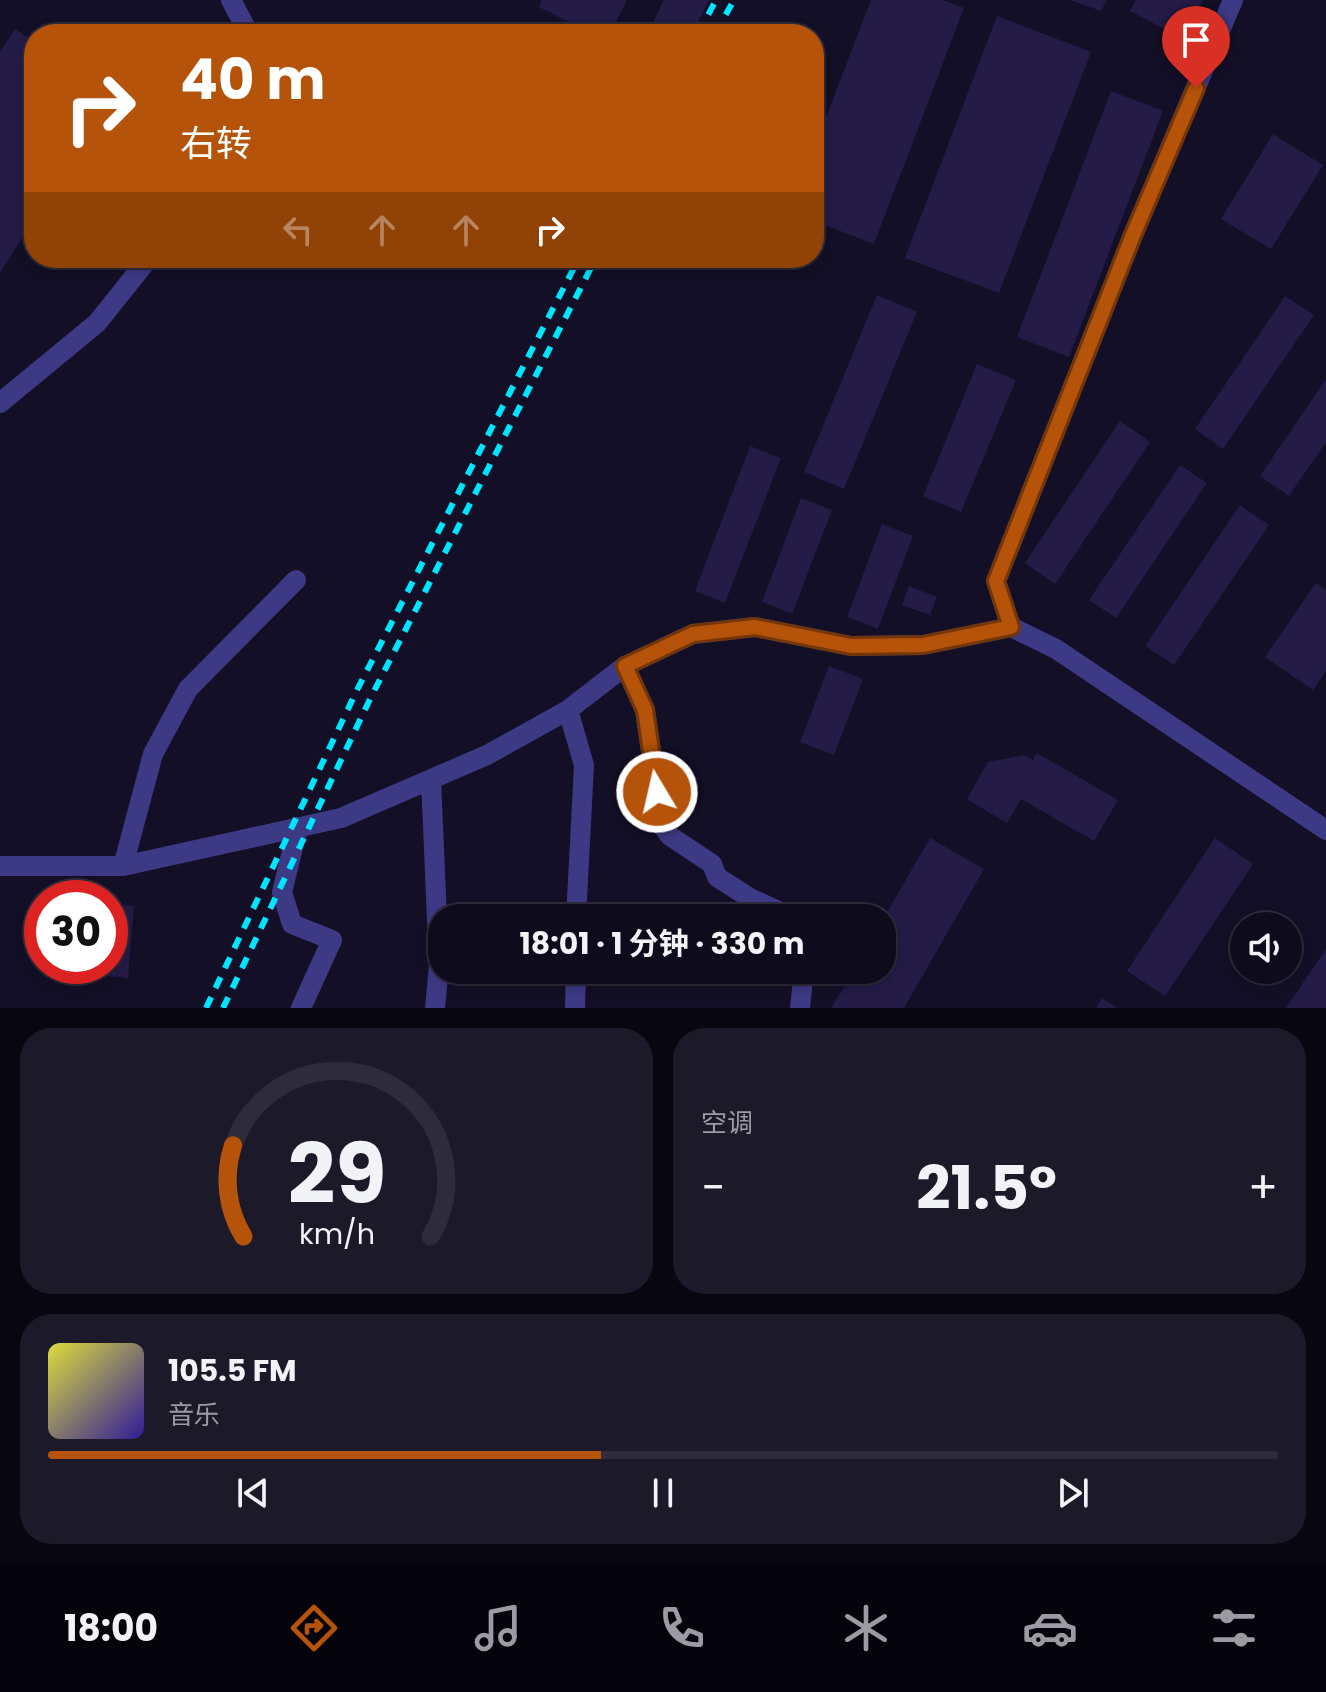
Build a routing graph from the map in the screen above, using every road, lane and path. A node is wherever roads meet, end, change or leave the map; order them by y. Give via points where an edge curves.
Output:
1 (231, 0) edge
2 (1233, 0) edge
3 (244, 24) edge
4 (141, 268) edge
5 (0, 403) edge
6 (296, 580) dead end
7 (1011, 627) junction
8 (625, 666) junction
9 (568, 710) junction
10 (431, 779) junction
11 (298, 827) junction
12 (1326, 830) edge
13 (0, 866) edge
14 (123, 866) junction
15 (577, 904) edge
16 (763, 904) edge
17 (576, 984) edge
18 (803, 984) edge
19 (301, 1008) edge
20 (435, 1008) edge
21 (575, 1008) edge
22 (800, 1008) edge

1 - 3 street
2 - 7 street via 996,581
4 - 5 street via 97,323
6 - 14 street via 188,689 153,754
7 - 8 street via 923,645 851,646 755,627 693,634
7 - 12 street via 1056,649
8 - 9 street
8 - 16 street via 645,710 664,828 712,864 717,877
9 - 10 street
9 - 15 street via 584,765
10 - 11 street via 341,818
10 - 20 street via 439,966
11 - 14 street
11 - 19 street via 282,892 292,924 332,940
13 - 14 street
17 - 21 street
18 - 22 street

